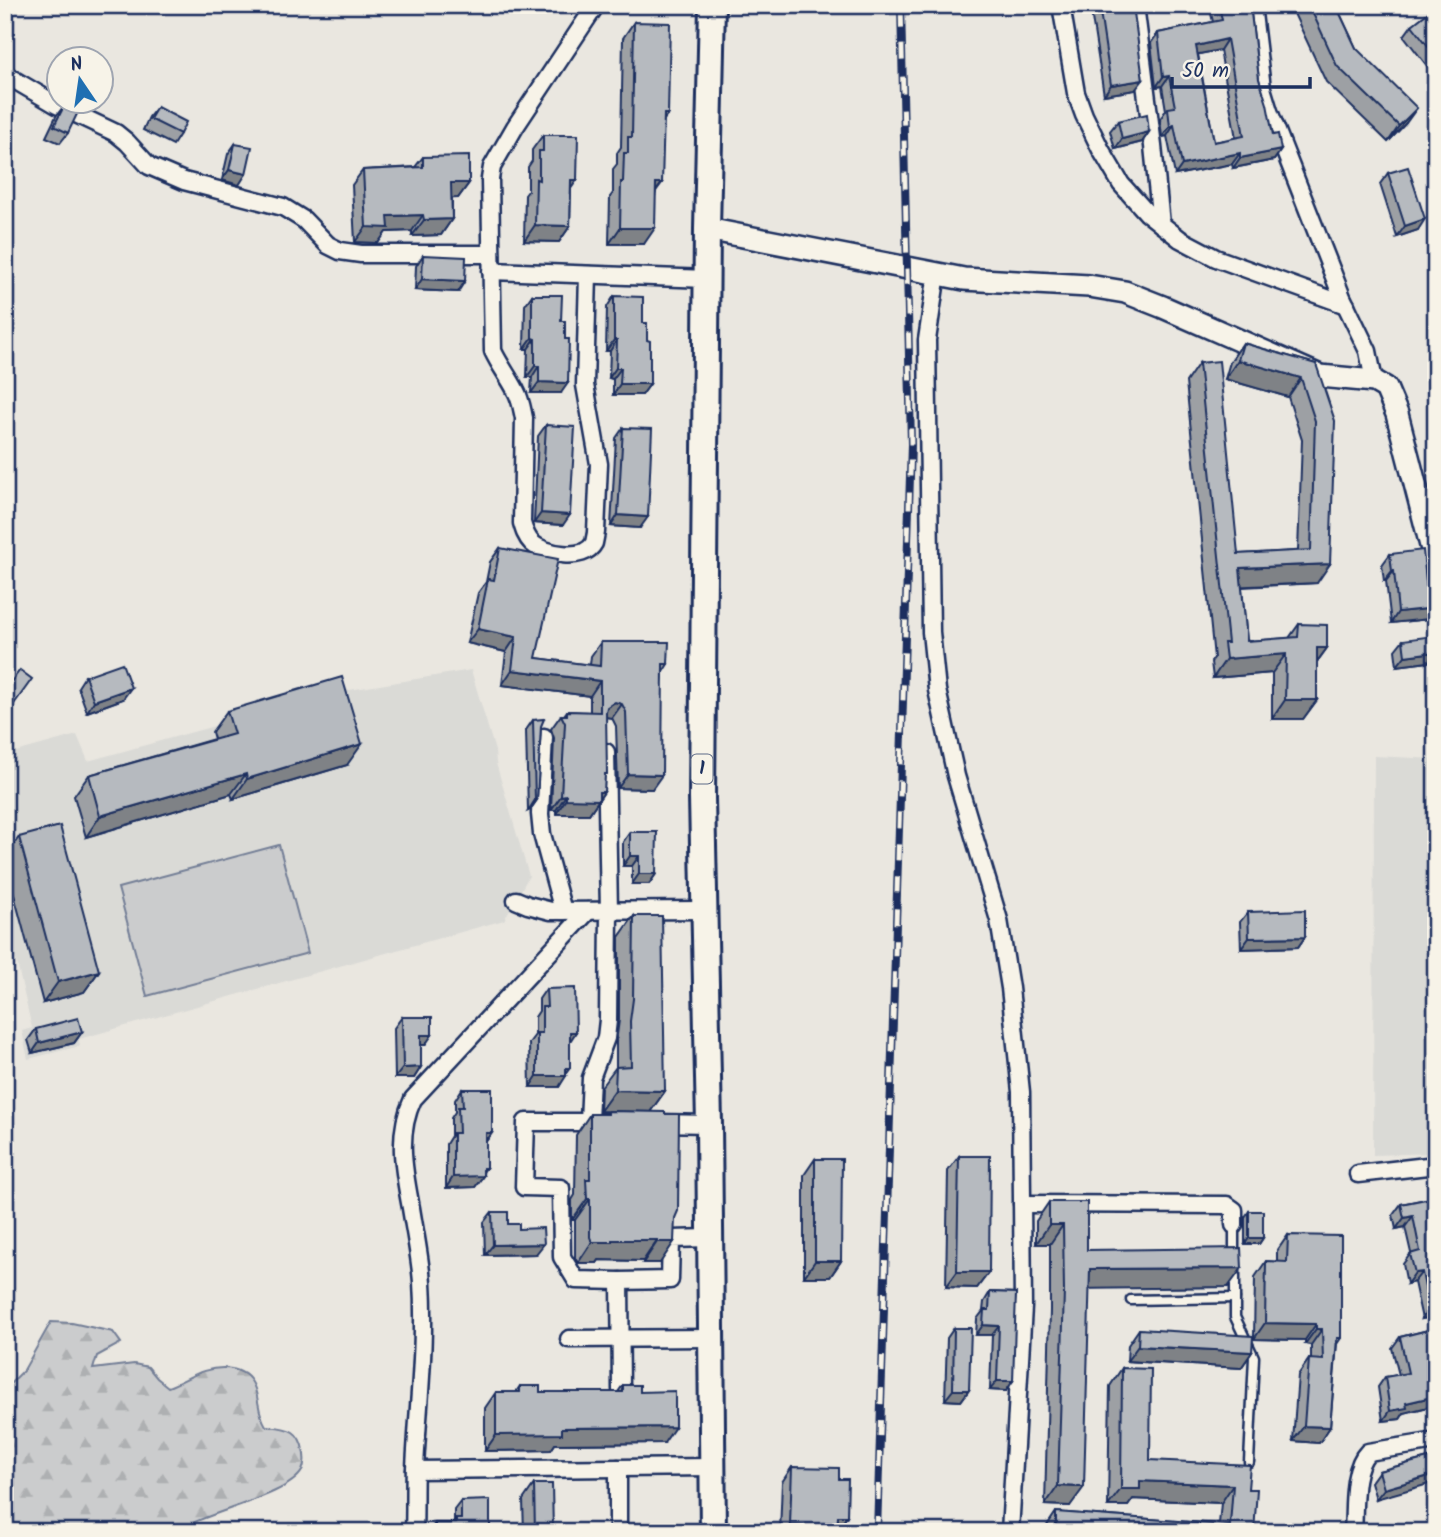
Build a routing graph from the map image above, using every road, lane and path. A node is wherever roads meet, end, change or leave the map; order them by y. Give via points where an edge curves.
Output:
1 (596, 5) edge
2 (712, 5) edge
3 (1061, 5) edge
4 (1135, 5) edge
5 (1252, 5) edge
6 (5, 73) edge
7 (1161, 224) junction
8 (707, 229) junction
9 (491, 263) junction
10 (937, 273) junction
11 (588, 275) junction
12 (706, 279) junction
13 (1346, 305) junction
14 (1374, 381) junction
15 (1436, 565) edge
16 (544, 737) edge
17 (606, 740) edge
18 (516, 900) dead end
19 (704, 910) junction
20 (563, 911) junction
21 (588, 911) junction
22 (609, 911) junction
23 (589, 1121) junction
24 (616, 1122) edge
25 (642, 1122) edge
26 (709, 1124) junction
27 (1436, 1165) edge
28 (1358, 1174) dead end
29 (1022, 1204) junction
30 (1234, 1225) joint
31 (710, 1238) junction
32 (620, 1282) junction
33 (1235, 1298) junction
34 (1131, 1300) dead end
35 (711, 1338) junction
36 (569, 1339) dead end
37 (621, 1339) junction
38 (621, 1390) edge
39 (1436, 1441) edge
40 (1249, 1461) dead end
41 (712, 1467) junction
42 (618, 1468) junction
43 (415, 1470) junction
44 (414, 1532) edge
45 (618, 1532) edge
46 (713, 1532) edge
47 (1010, 1532) edge
48 (1353, 1532) edge

1 - 9 street via 492,167
2 - 8 main road, 1
3 - 7 street via 1084,115 1121,184
4 - 7 street
5 - 13 street via 1269,111
6 - 9 street via 116,133 149,166 184,181 283,207 340,251
7 - 13 street via 1216,258
8 - 10 main road
8 - 12 main road, 1
9 - 11 street
9 - 11 street via 493,351 517,391 524,418 524,532 539,548 566,554 587,551 596,532 599,464 585,385
10 - 14 main road via 1125,292 1320,376
10 - 29 street via 927,340 933,655 956,776 999,919 1021,1092
11 - 12 street
12 - 19 main road, 1
13 - 14 street via 1368,351
14 - 15 main road via 1386,388 1397,414
16 - 20 street via 542,834
17 - 22 street
18 - 20 street
19 - 22 street
19 - 26 main road, 1
20 - 21 street
21 - 22 street
21 - 43 street via 413,1099 406,1113 404,1168 422,1284
22 - 23 street via 608,1020 591,1078
23 - 24 street
23 - 32 street via 526,1122 524,1187 561,1188 562,1256 576,1280
25 - 26 street
26 - 31 main road, 1
27 - 28 street
29 - 30 street via 1227,1205 1234,1210
29 - 47 street via 1023,1307
30 - 33 lane
31 - 32 street via 671,1239 670,1280
31 - 35 main road, 1
32 - 37 street
33 - 34 lane
33 - 40 lane via 1235,1317 1254,1357
35 - 37 street
35 - 41 main road, 1
36 - 37 street
37 - 38 street
39 - 48 street via 1368,1452 1361,1459
41 - 42 street
41 - 46 main road, 1
42 - 43 street
42 - 45 street
43 - 44 street

